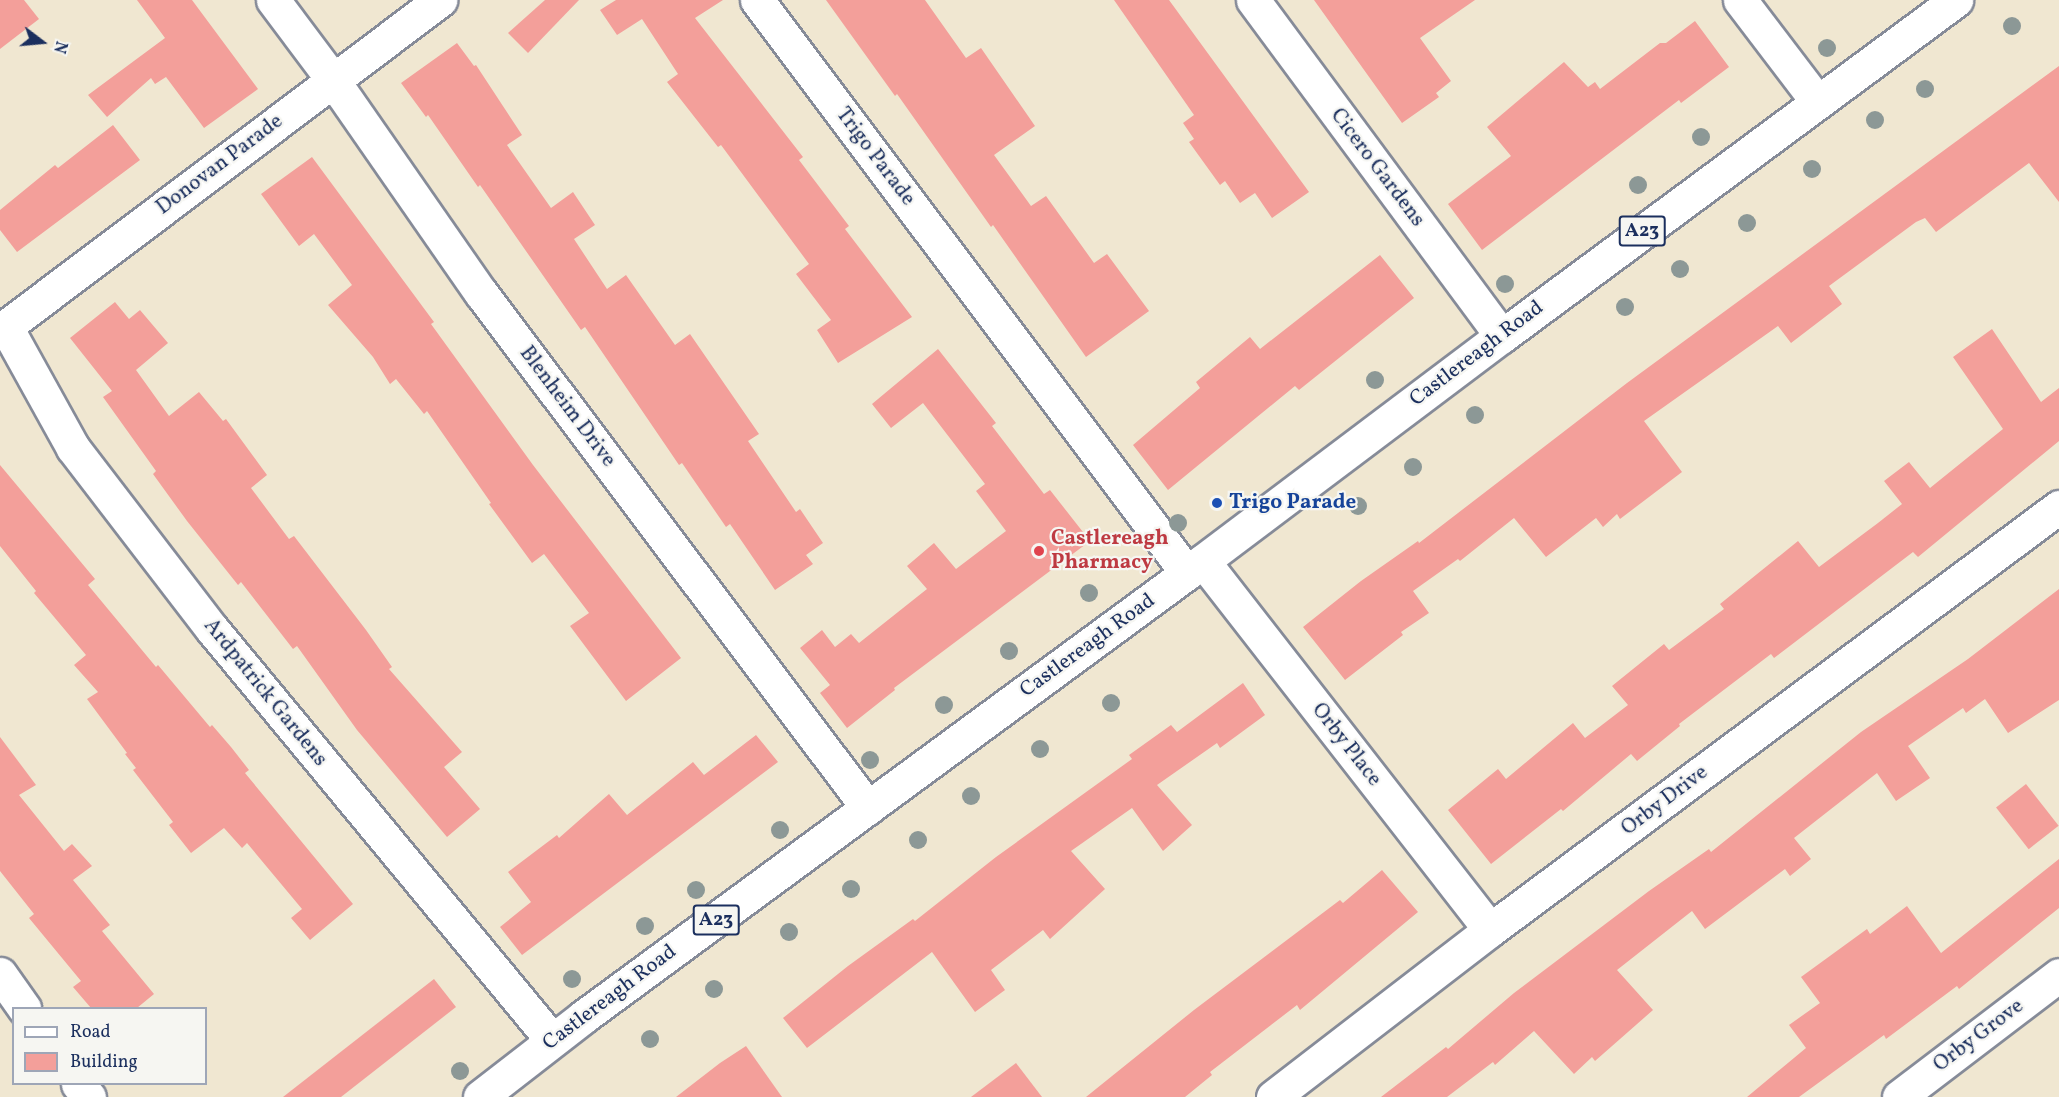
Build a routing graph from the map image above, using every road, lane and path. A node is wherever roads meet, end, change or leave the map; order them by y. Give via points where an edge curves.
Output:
1 (273, 0) edge
2 (440, 0) edge
3 (757, 0) edge
4 (1252, 0) edge
5 (1740, 0) edge
6 (1956, 0) edge
7 (333, 80) junction
8 (1817, 101) junction
9 (3, 329) edge
10 (1502, 336) junction
11 (2059, 507) edge
12 (1195, 567) junction
13 (868, 808) junction
14 (1490, 930) junction
15 (0, 974) edge
16 (2059, 975) edge
17 (23, 1007) edge
18 (552, 1040) junction
19 (80, 1085) edge
20 (89, 1097) edge
21 (480, 1097) edge
22 (1273, 1097) edge
23 (1899, 1097) edge

1 - 7 street, Blenheim Drive
2 - 7 street, Donovan Parade
3 - 12 street, Trigo Parade
4 - 10 street, Cicero Gardens
5 - 8 street
6 - 8 street, Castlereagh Road / A23
7 - 9 street, Donovan Parade
7 - 13 street, Blenheim Drive via 481,293
8 - 10 street, Castlereagh Road / A23
9 - 18 street, Ardpatrick Gardens via 94,477 212,629
10 - 12 street, Castlereagh Road / A23
11 - 14 street, Orby Drive
12 - 13 street, Castlereagh Road / A23
12 - 14 street, Orby Place
13 - 18 street, Castlereagh Road / A23
14 - 22 street, Orby Drive
15 - 17 street
16 - 23 street, Orby Grove
18 - 21 street, Castlereagh Road / A23
19 - 20 street

